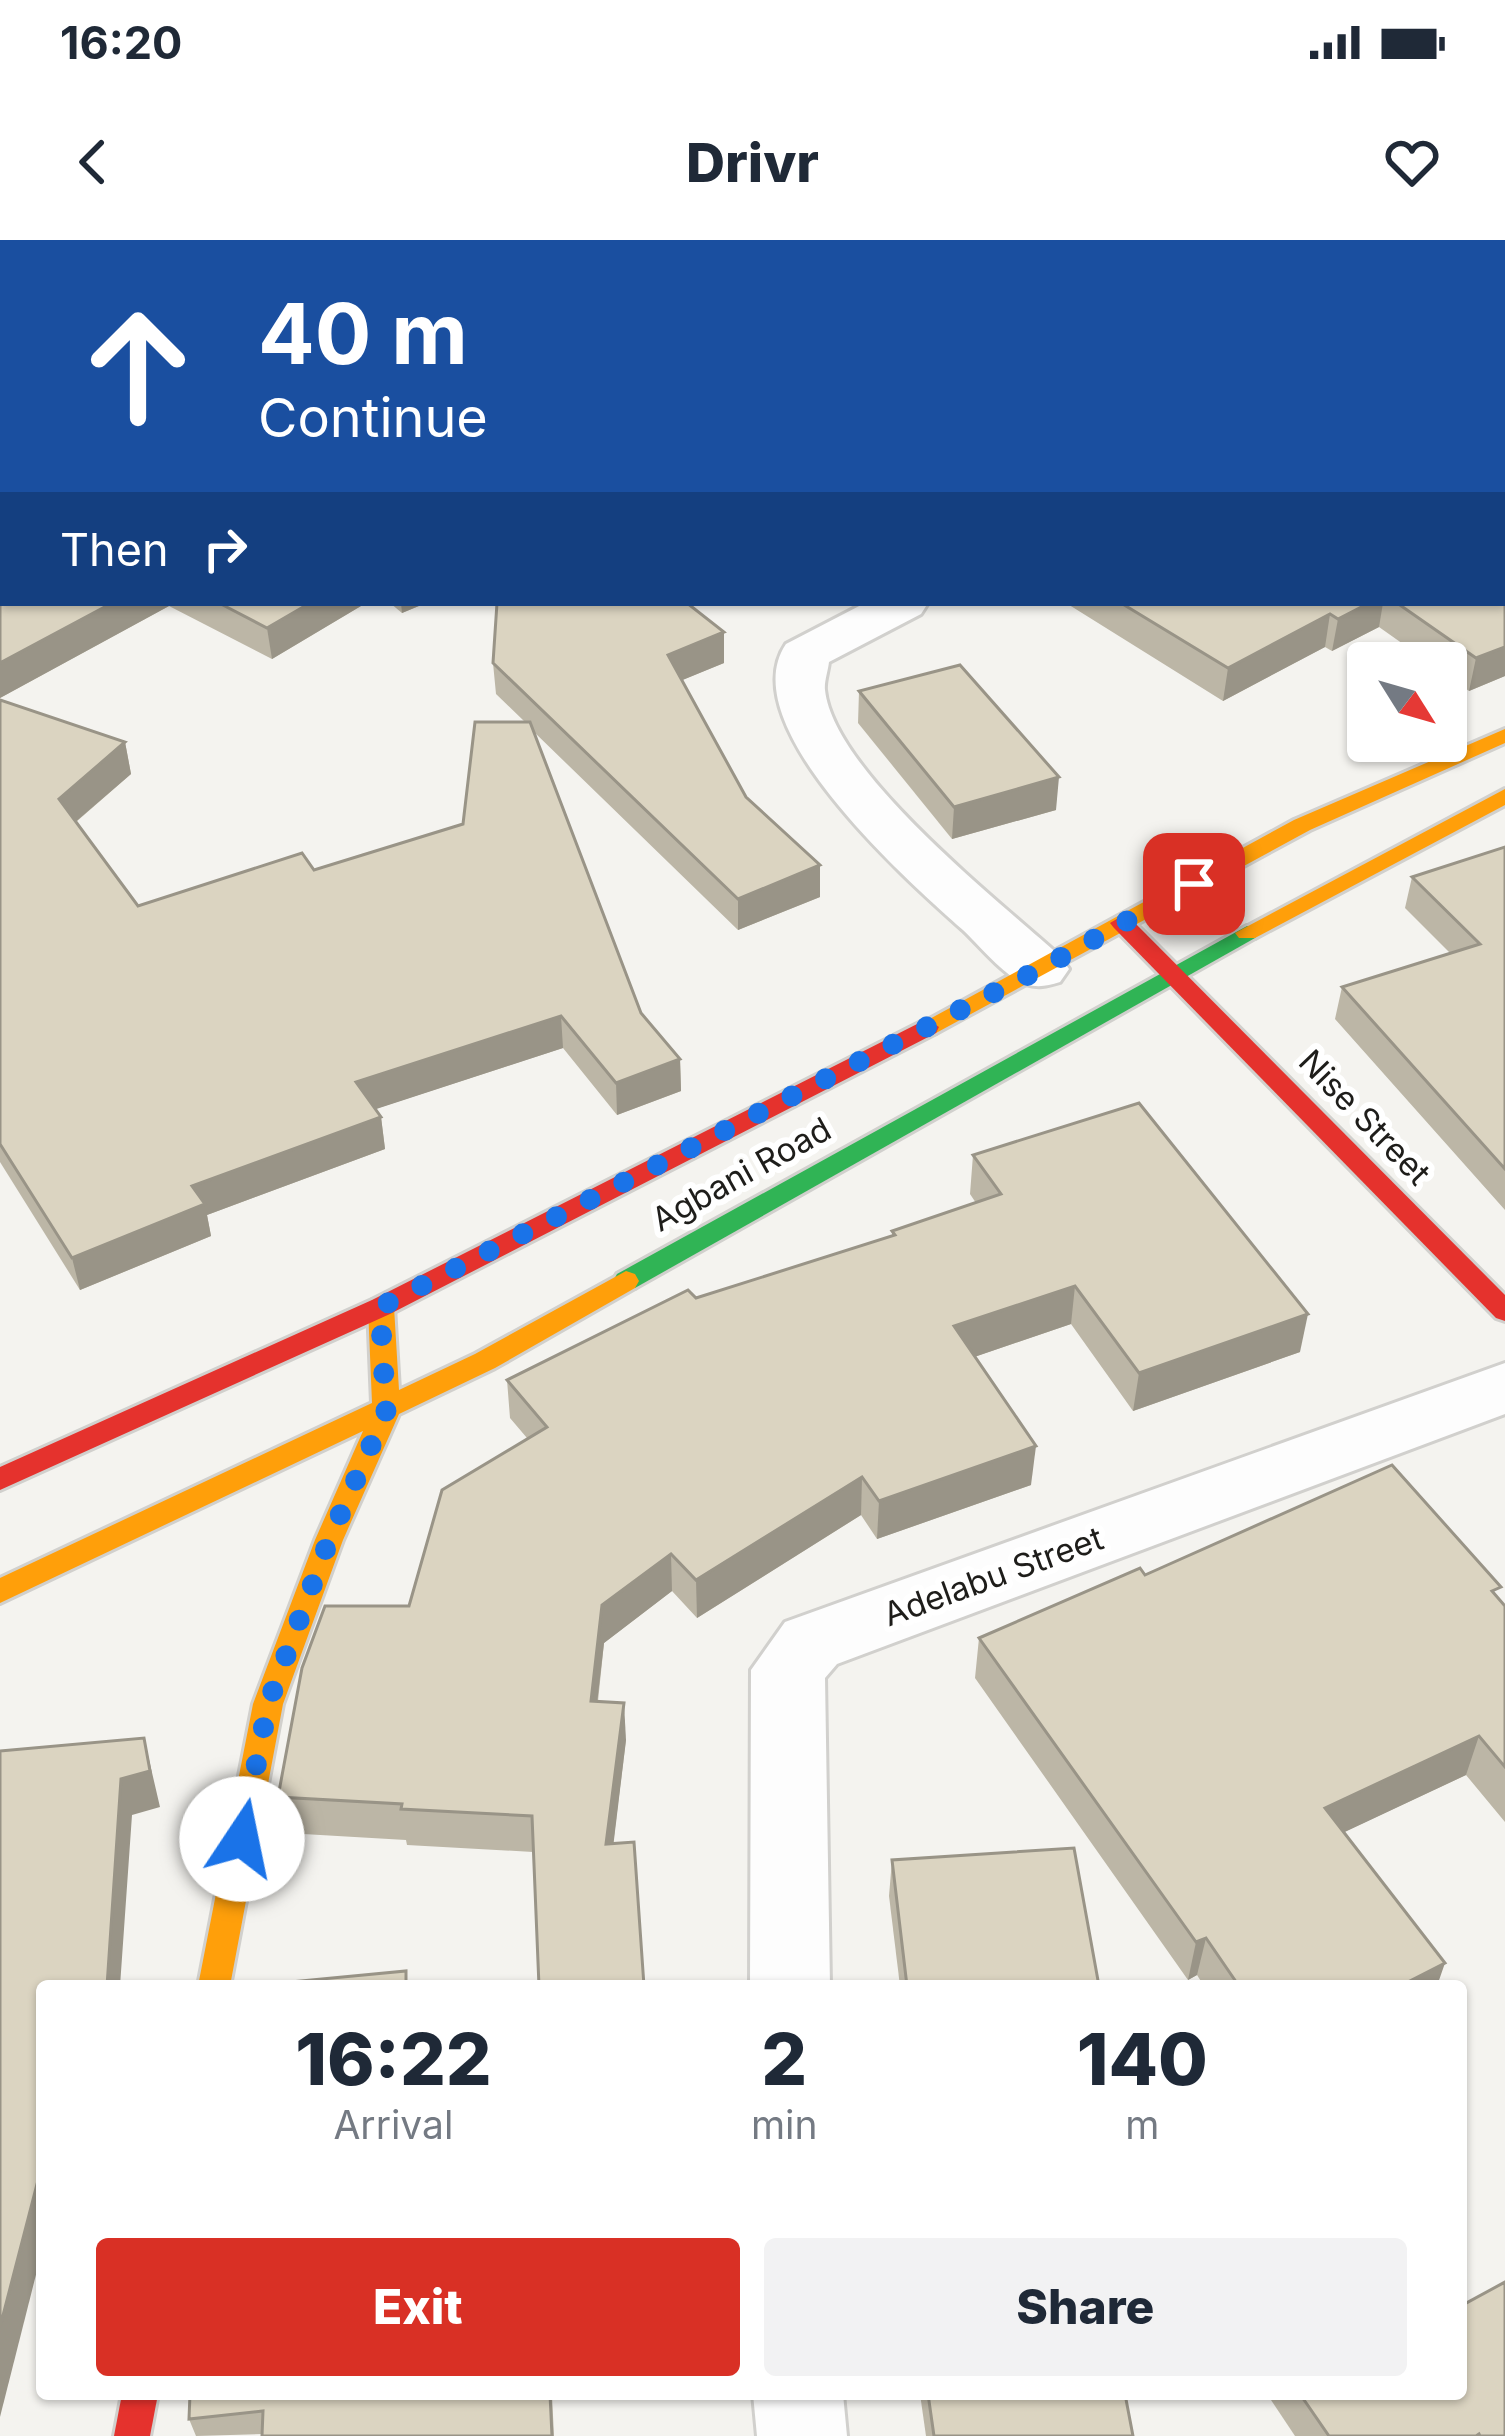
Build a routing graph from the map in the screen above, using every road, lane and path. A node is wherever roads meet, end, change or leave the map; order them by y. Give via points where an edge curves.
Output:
1 (897, 606) edge
2 (1505, 735) edge
3 (1505, 796) edge
4 (1122, 923) junction
5 (1040, 969) junction
6 (1173, 972) junction
7 (380, 1307) junction
8 (1505, 1311) edge
9 (1505, 1388) edge
10 (386, 1412) junction
11 (0, 1479) edge
12 (0, 1591) edge
13 (215, 1980) edge
14 (790, 1980) edge
15 (139, 2400) edge
16 (799, 2400) edge
17 (132, 2436) edge
18 (802, 2436) edge

1 - 5 street via 804,655 798,699 816,741 857,795
2 - 4 main road, Agbani Road via 1302,825
3 - 6 main road, Agbani Road
4 - 5 main road, Agbani Road
4 - 6 main road, Nise Street
5 - 7 main road, Agbani Road
6 - 8 main road, Nise Street
6 - 10 main road, Agbani Road
7 - 10 main road
7 - 11 main road, Agbani Road
9 - 14 street, Adelabu Street via 811,1643 788,1670
10 - 12 main road, Agbani Road
10 - 13 main road via 268,1704
15 - 17 main road
16 - 18 street

